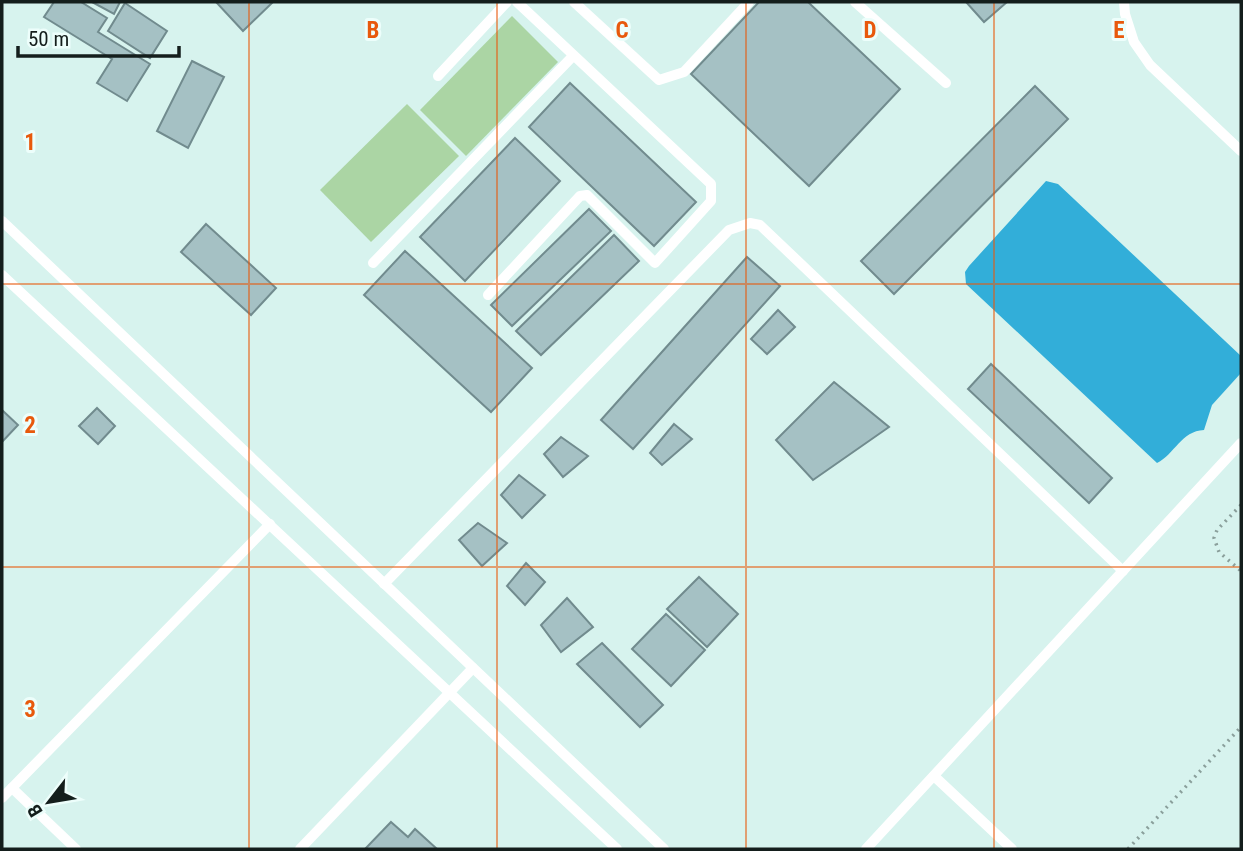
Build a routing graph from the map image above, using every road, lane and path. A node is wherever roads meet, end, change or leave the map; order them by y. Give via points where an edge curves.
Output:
1 (507, 2) edge
2 (574, 2) edge
3 (749, 2) edge
4 (855, 2) edge
5 (1124, 2) edge
6 (523, 4) edge
7 (573, 56) junction
8 (438, 76) dead end
9 (946, 83) dead end
10 (1241, 152) edge
11 (2, 221) edge
12 (373, 264) dead end
13 (2, 275) edge
14 (488, 295) dead end
15 (1241, 443) edge
16 (1241, 505) edge
17 (270, 524) junction
18 (1122, 571) junction
19 (1241, 571) edge
20 (384, 584) junction
21 (473, 668) junction
22 (451, 692) junction
23 (1241, 727) edge
24 (934, 776) junction
25 (12, 788) junction
26 (2, 798) edge
27 (76, 849) edge
28 (300, 849) edge
29 (617, 849) edge
30 (664, 849) edge
31 (866, 849) edge
32 (1012, 849) edge
33 (1128, 849) edge

1 - 8 lane
2 - 3 lane via 659,80 684,72
4 - 9 lane
5 - 10 lane via 1134,41 1150,65
6 - 7 lane
7 - 12 lane
7 - 14 lane via 711,184 711,201 655,263 587,195 580,196
11 - 20 lane
13 - 17 lane
15 - 18 lane
16 - 19 path via 1214,538 1219,552
17 - 22 lane
17 - 25 lane
18 - 20 lane via 760,225 750,223 729,230
18 - 24 lane
20 - 21 lane
21 - 22 lane
21 - 30 lane
22 - 28 lane
22 - 29 lane
23 - 33 path
24 - 31 lane
24 - 32 lane
25 - 26 lane
25 - 27 lane

